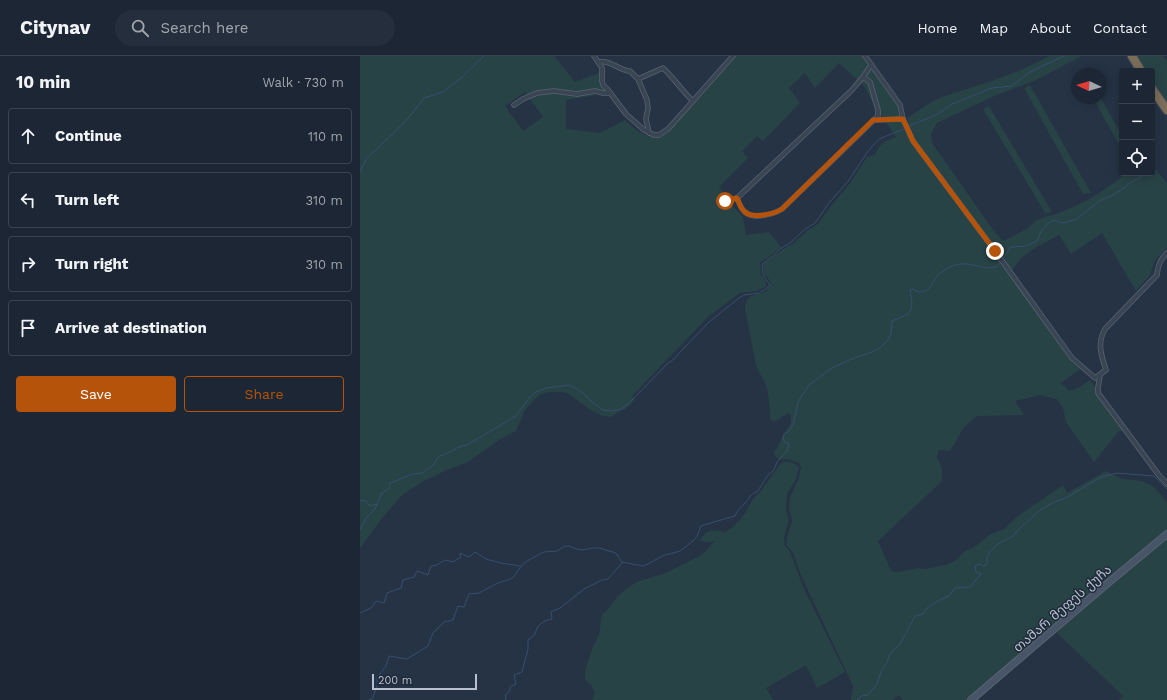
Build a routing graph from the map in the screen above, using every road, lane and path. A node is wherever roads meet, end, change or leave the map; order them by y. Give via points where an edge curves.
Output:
1 (594, 56) edge
2 (733, 56) edge
3 (865, 56) edge
4 (1132, 56) edge
5 (599, 62) junction
6 (871, 65) junction
7 (1139, 68) edge
8 (863, 77) junction
9 (638, 80) junction
10 (610, 93) junction
11 (1155, 93) edge
12 (693, 101) junction
13 (514, 105) dead end
14 (1166, 107) edge
15 (903, 119) junction
16 (873, 120) junction
17 (649, 133) junction
18 (737, 198) junction
19 (725, 201) dead end
20 (1167, 253) edge
21 (1100, 375) junction
22 (1167, 484) edge
23 (1167, 534) edge
24 (972, 700) edge

1 - 5 street
2 - 12 street
3 - 6 street
4 - 7 highway
5 - 9 street via 630,71
5 - 10 street via 603,85
6 - 8 street
6 - 15 street via 900,105
8 - 16 street via 870,82 878,110 878,116
8 - 18 street
9 - 12 street via 663,68
9 - 17 street via 647,100 646,119
10 - 13 street via 537,93
10 - 17 street via 626,114
11 - 14 highway
12 - 17 street via 668,129 659,135
15 - 16 street
15 - 21 street via 913,141 1072,358 1095,378
16 - 18 street via 782,209 775,213 755,216 745,213
18 - 19 street
20 - 21 street via 1158,266 1157,275 1101,336 1100,347 1106,370
21 - 22 street via 1098,393
23 - 24 street, თამარ მეფეს ქუჩა

